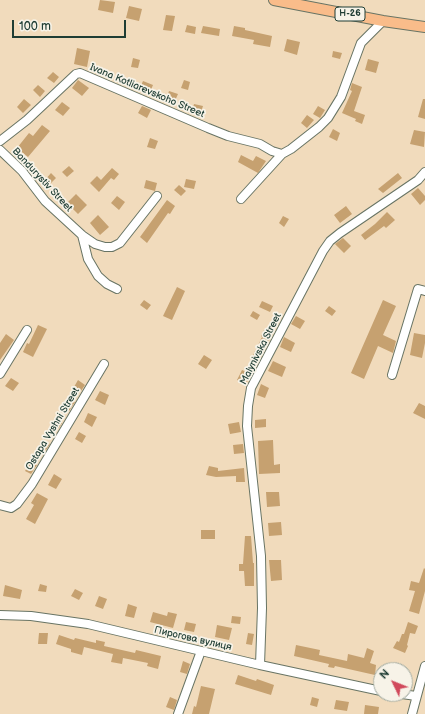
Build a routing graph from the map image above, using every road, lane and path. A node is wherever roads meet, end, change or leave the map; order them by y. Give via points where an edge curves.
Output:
1 (274, 0) edge
2 (383, 21) junction
3 (425, 27) edge
4 (0, 141) edge
5 (0, 150) edge
6 (282, 154) junction
7 (425, 172) edge
8 (157, 196) dead end
9 (241, 199) dead end
10 (82, 234) junction
11 (117, 289) dead end
12 (422, 290) edge
13 (26, 330) dead end
14 (104, 364) dead end
15 (0, 374) edge
16 (392, 375) dead end
17 (0, 505) edge
18 (0, 615) edge
19 (201, 651) junction
20 (260, 665) junction
21 (425, 666) edge
22 (373, 689) edge
23 (413, 696) edge
24 (416, 696) junction
25 (178, 714) edge
26 (412, 714) edge

1 - 2 main road, Н-26
2 - 3 main road, Н-26
2 - 6 street via 361,43 340,97 328,118
4 - 6 street, Ivana Kotliarevskoho Street via 80,73 208,128 260,144
5 - 10 street, Bandurystiv Street via 22,171 45,201
6 - 9 street
7 - 20 street, Malynivska Street via 418,180 330,241 251,388 247,426 261,556
8 - 10 street, Bandurystiv Street via 120,243 105,247 95,244
10 - 11 street via 88,259 98,276
12 - 16 street
13 - 15 street
14 - 17 street, Ostapa Vyshni Street via 17,504 11,508
18 - 19 street, Пирогова вулиця via 31,616 88,624
19 - 20 street, Пирогова вулиця
19 - 25 street
20 - 22 street, Пирогова вулиця
21 - 24 street
23 - 24 street
24 - 26 street

